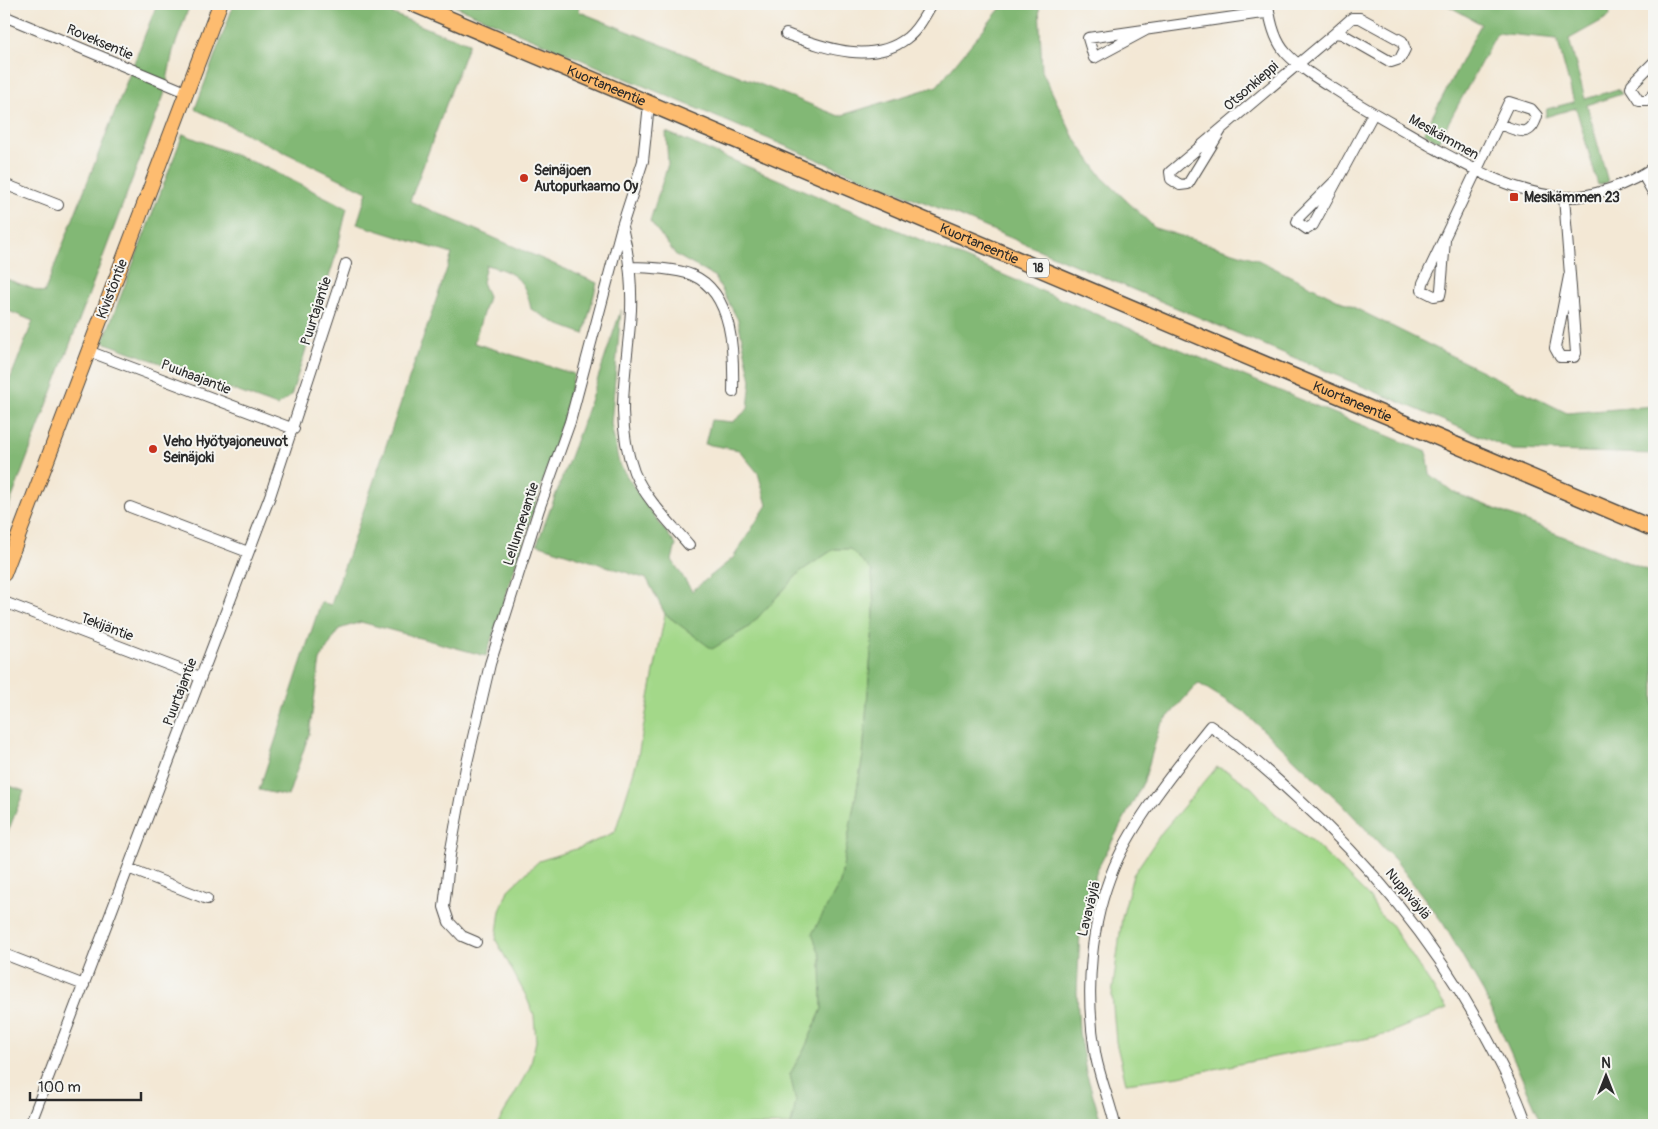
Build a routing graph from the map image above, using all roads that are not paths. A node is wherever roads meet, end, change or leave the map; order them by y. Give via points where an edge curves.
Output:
1 (219, 4) edge
2 (414, 4) edge
3 (932, 4) edge
4 (1268, 8) edge
5 (4, 16) edge
6 (1148, 30) junction
7 (1335, 33) junction
8 (786, 34) dead end
9 (1654, 62) edge
10 (1298, 63) junction
11 (186, 92) junction
12 (1654, 93) edge
13 (649, 104) junction
14 (1373, 114) junction
15 (1499, 124) dead end
16 (1221, 130) junction
17 (1654, 167) edge
18 (1477, 172) junction
19 (1643, 175) junction
20 (1337, 179) junction
21 (4, 184) edge
22 (1654, 194) edge
23 (1564, 197) junction
24 (58, 205) dead end
25 (622, 226) junction
26 (1445, 240) junction
27 (346, 264) dead end
28 (631, 267) junction
29 (1569, 276) junction
30 (88, 351) junction
31 (733, 392) dead end
32 (294, 429) junction
33 (130, 507) dead end
34 (1654, 529) edge
35 (689, 546) dead end
36 (248, 552) junction
37 (4, 574) edge
38 (4, 602) edge
39 (200, 677) junction
40 (1210, 726) joint
41 (128, 868) junction
42 (207, 899) dead end
43 (476, 942) dead end
44 (4, 954) edge
45 (84, 985) junction
46 (30, 1125) edge
47 (1115, 1125) edge
48 (1527, 1125) edge

1 - 11 main road, Kivistöntie
2 - 13 highway, Kuortaneentie / 18
3 - 8 street via 908,37 884,49 846,52
4 - 6 street
4 - 10 street, Mesikämmen via 1285,52
5 - 11 street, Roveksentie
6 - 6 street via 1088,38 1094,58 1101,54
7 - 7 street, Otsonkieppi via 1352,18 1360,18 1402,41 1405,49 1400,59 1391,62
7 - 10 street, Otsonkieppi
9 - 12 street via 1631,88 1639,100 1648,100
10 - 14 street, Mesikämmen
10 - 16 street, Otsonkieppi
11 - 30 main road, Kivistöntie
13 - 25 street, Lellunnevantie via 643,160
13 - 34 highway, Kuortaneentie / 18
14 - 18 street, Mesikämmen
14 - 20 street
15 - 18 street
16 - 16 street, Otsonkieppi via 1170,172 1171,179 1180,185 1188,184
17 - 19 street, Mesikämmen
18 - 23 street, Mesikämmen via 1532,192
18 - 26 street
19 - 22 street
19 - 23 street, Mesikämmen via 1590,194
20 - 20 street via 1313,225 1307,229 1300,225 1297,222 1299,217
21 - 24 street
23 - 29 street
25 - 28 street
25 - 43 street, Lellunnevantie via 570,422 490,664 466,767 444,907 449,922 462,936
26 - 26 street via 1423,283 1422,290 1434,296 1440,295 1442,290
27 - 32 street, Puurtajantie
28 - 31 street via 691,274 705,283 719,300 728,322 734,361
28 - 35 street via 631,310 622,412 624,440 635,474 661,513
29 - 29 street via 1576,353 1570,358 1560,357 1554,348
30 - 32 street, Puuhaajantie
30 - 37 main road, Kivistöntie
32 - 36 street, Puurtajantie
33 - 36 street
36 - 39 street, Puurtajantie
38 - 39 street, Tekijäntie
39 - 41 street, Puurtajantie
40 - 47 street, Lavaväylä via 1140,820 1115,865 1100,906 1092,955 1090,999 1095,1053
40 - 48 street, Nuppiväylä via 1248,754 1305,805 1396,898 1462,992 1497,1057
41 - 42 street
41 - 45 street, Puurtajantie
44 - 45 street
45 - 46 street, Puurtajantie

